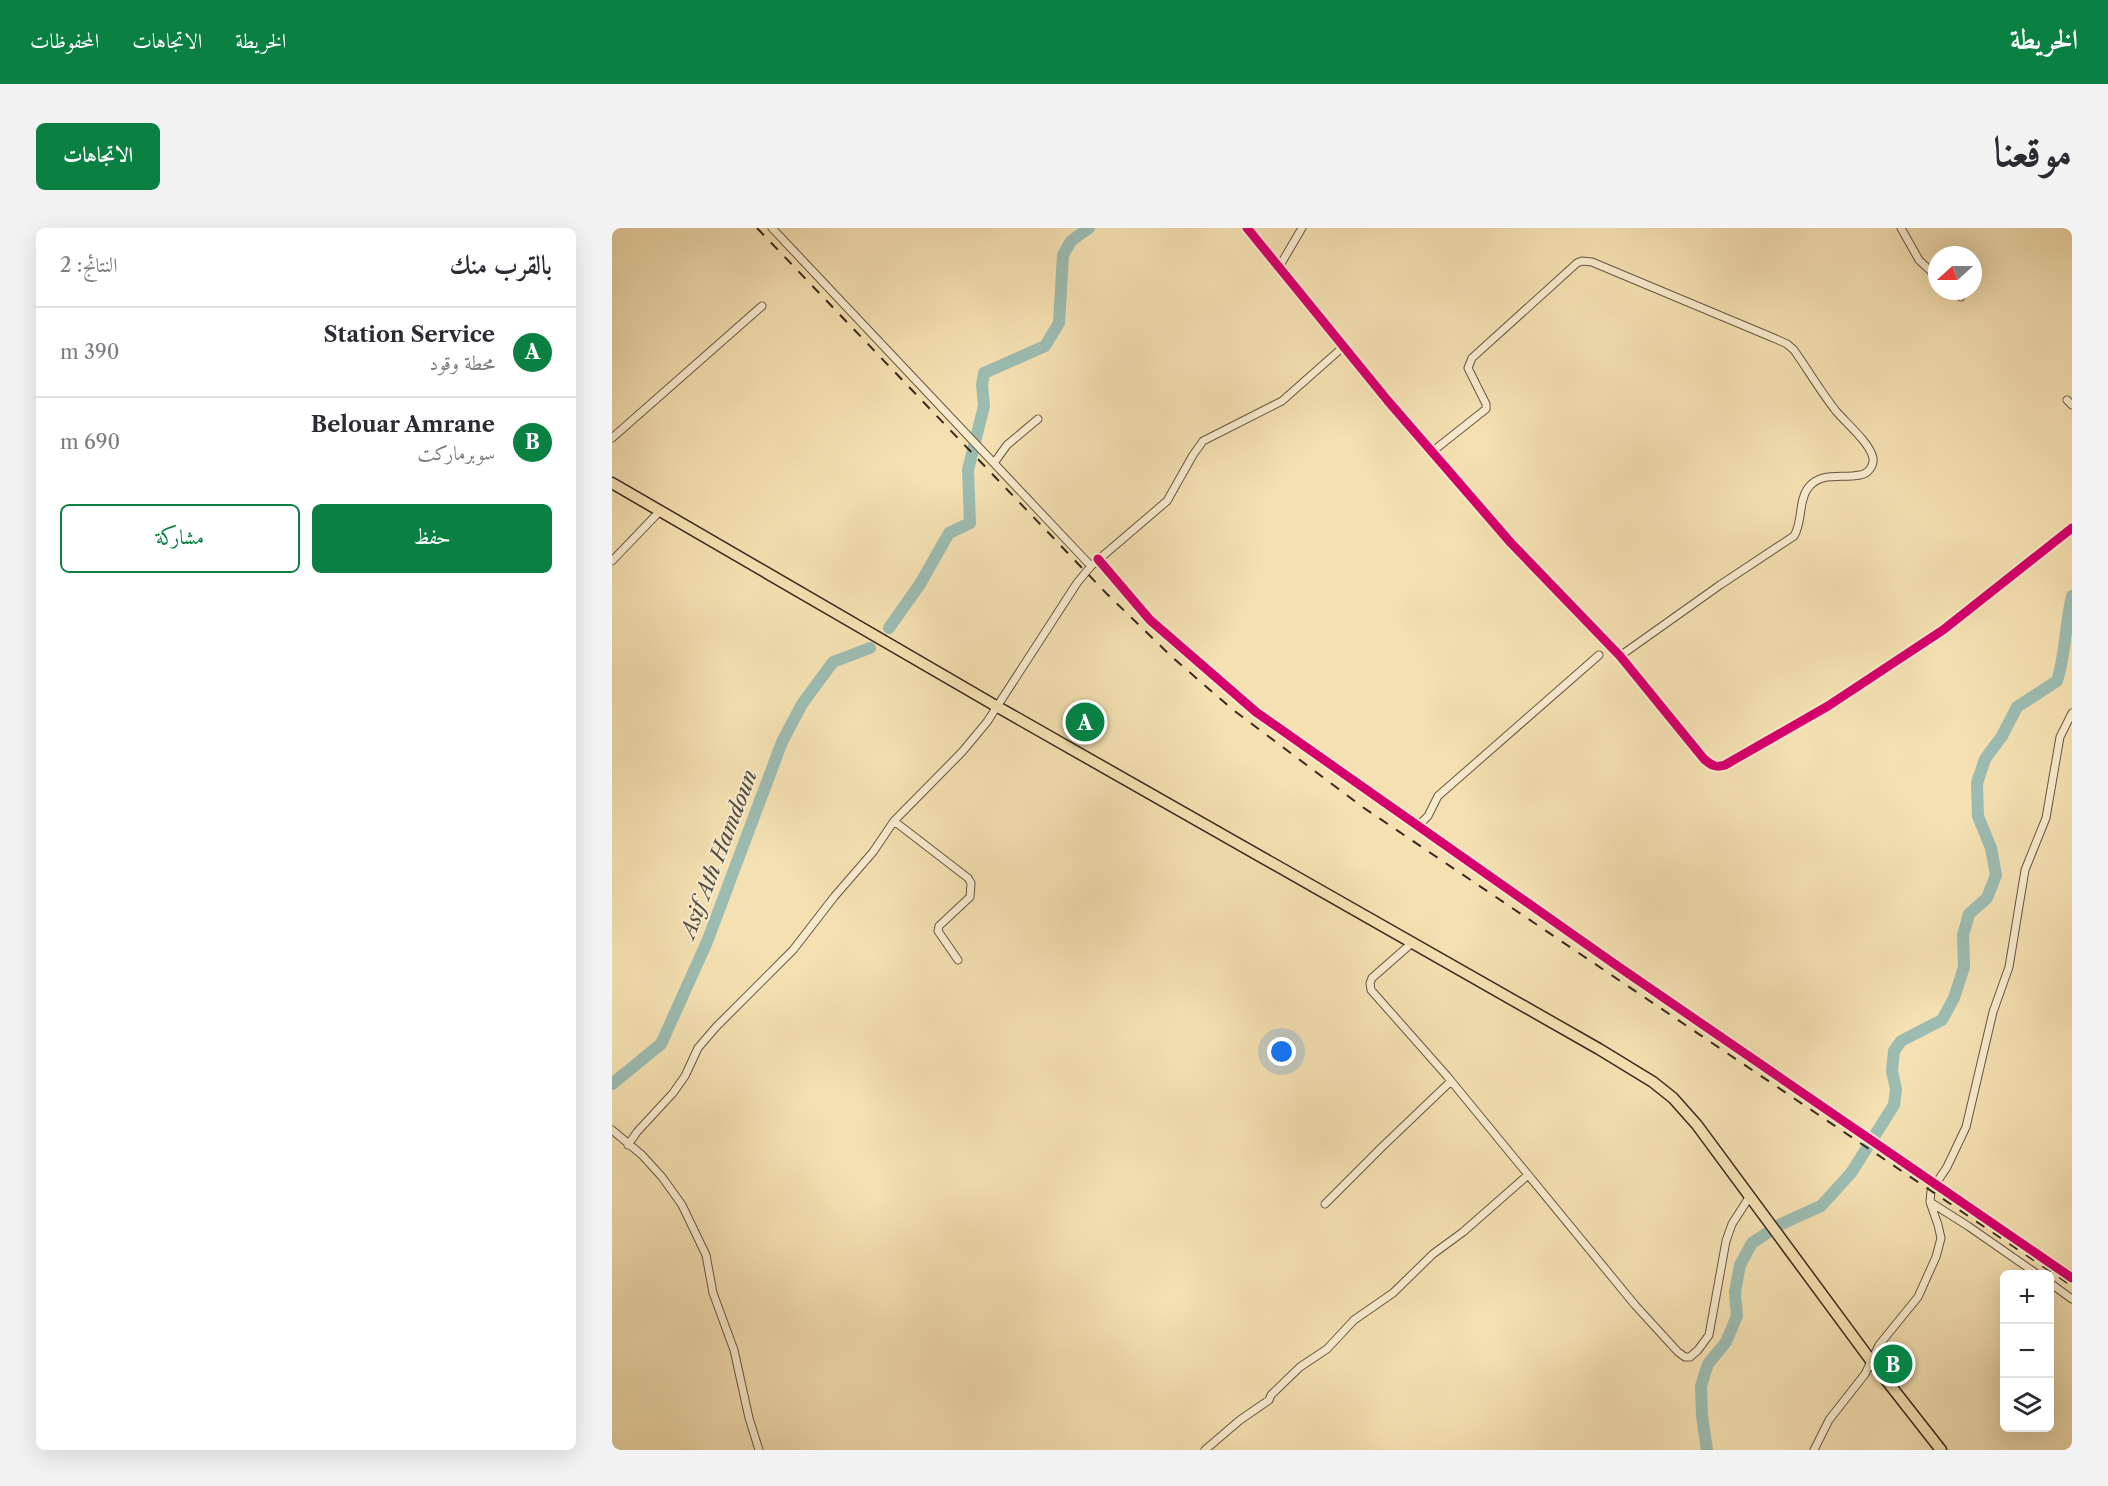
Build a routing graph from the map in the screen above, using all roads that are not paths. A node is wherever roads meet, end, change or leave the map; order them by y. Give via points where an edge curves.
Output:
1 (772, 228) edge
2 (1247, 228) edge
3 (1302, 228) edge
4 (1901, 228) edge
5 (1279, 267) junction
6 (1928, 268) edge
7 (762, 306) dead end
8 (1343, 347) junction
9 (1038, 419) dead end
10 (612, 438) edge
11 (1432, 451) junction
12 (994, 463) junction
13 (612, 483) edge
14 (660, 511) junction
15 (2072, 528) edge
16 (1098, 559) junction
17 (612, 561) edge
18 (1090, 566) junction
19 (1599, 655) dead end
20 (1620, 656) junction
21 (996, 706) junction
22 (2072, 713) edge
23 (894, 821) junction
24 (1418, 826) junction
25 (1413, 942) junction
26 (958, 960) dead end
27 (1451, 1081) junction
28 (612, 1130) edge
29 (628, 1145) junction
30 (1528, 1175) junction
31 (1935, 1185) junction
32 (1750, 1196) junction
33 (1930, 1202) junction
34 (1325, 1204) dead end
35 (2030, 1270) edge
36 (2072, 1278) edge
37 (2054, 1286) edge
38 (2072, 1299) edge
39 (1872, 1362) junction
40 (759, 1450) edge
41 (1205, 1450) edge
42 (1814, 1450) edge
43 (1941, 1450) edge

1 - 12 street
2 - 5 street
3 - 5 street
4 - 6 street
5 - 8 street
7 - 10 street
8 - 11 street
8 - 16 street via 1282,401 1203,441 1167,501
9 - 12 street via 1007,445
11 - 20 street via 1511,543
11 - 20 street via 1486,409 1468,368 1472,358 1582,261 1776,339 1794,350 1870,450 1870,469 1861,475 1817,480 1805,493 1794,536
12 - 18 street
13 - 14 main road
14 - 17 street
14 - 21 main road
15 - 20 street via 1943,630 1828,706 1719,767 1704,759
16 - 18 street
16 - 24 street via 1150,620 1256,712
18 - 21 street
19 - 24 street via 1438,796
21 - 23 street via 962,752
21 - 25 main road
22 - 31 street via 2060,737 2046,818 2025,870 2009,967 1993,1012 1966,1126
23 - 26 street via 971,883 970,897 938,931
23 - 29 street via 793,950 698,1048 686,1076
24 - 31 street
25 - 27 street via 1372,978 1371,990
25 - 32 main road via 1653,1082 1674,1098 1697,1125
27 - 30 street
27 - 34 street
28 - 29 street
29 - 40 street via 642,1155 682,1205 706,1255 713,1293 734,1350
30 - 32 street via 1635,1305 1685,1358 1698,1350 1709,1335 1726,1241
30 - 41 street via 1433,1254 1393,1293 1354,1320 1269,1400
31 - 33 street
31 - 36 street
32 - 39 main road
33 - 35 street
33 - 39 street via 1941,1238 1936,1257 1918,1297 1879,1345
37 - 38 street
39 - 42 street via 1829,1420
39 - 43 main road

